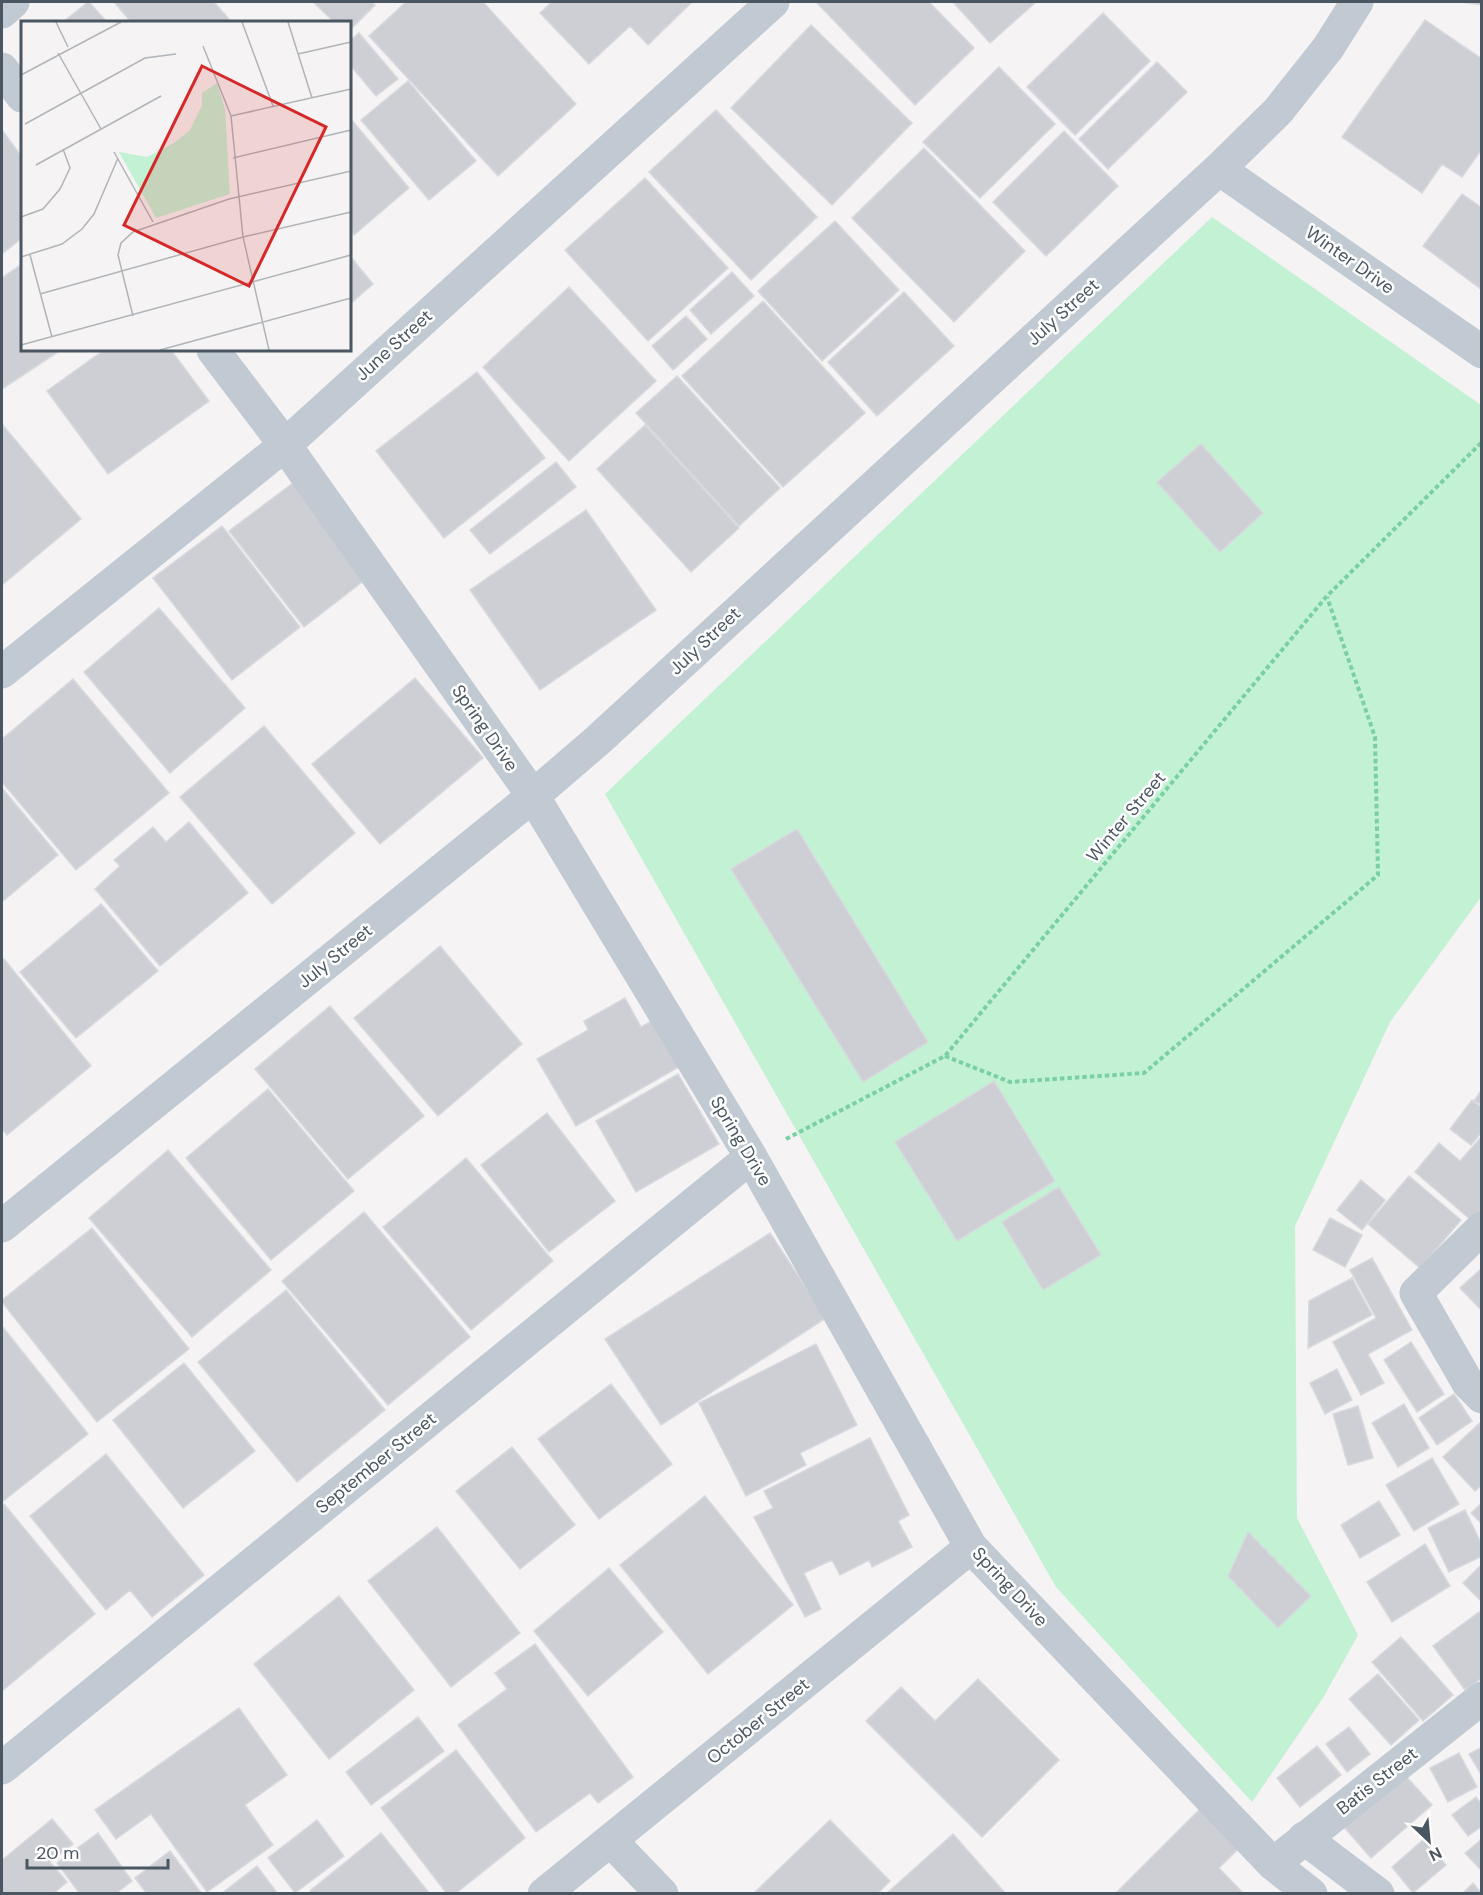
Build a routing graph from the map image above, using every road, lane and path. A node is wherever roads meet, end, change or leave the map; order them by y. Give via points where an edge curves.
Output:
1 (13, 2) edge
2 (773, 2) edge
3 (1357, 2) edge
4 (2, 12) edge
5 (2, 69) edge
6 (21, 95) edge
7 (1219, 169) junction
8 (214, 351) edge
9 (1482, 352) edge
10 (1482, 442) edge
11 (285, 445) junction
12 (1326, 597) junction
13 (2, 672) edge
14 (533, 796) junction
15 (945, 1056) junction
16 (751, 1157) junction
17 (2, 1226) edge
18 (1482, 1228) edge
19 (1482, 1398) edge
20 (971, 1547) junction
21 (1482, 1698) edge
22 (2, 1768) edge
23 (1304, 1838) junction
24 (611, 1841) junction
25 (1273, 1864) junction
26 (544, 1893) edge
27 (662, 1893) edge
28 (1311, 1893) edge
29 (1378, 1893) edge

1 - 4 street
2 - 11 street, June Street
3 - 7 street, July Street via 1328,48 1278,111
5 - 6 street
7 - 9 street, Winter Drive
7 - 14 street, July Street
8 - 11 street, Spring Drive
10 - 12 path, Winter Street
11 - 13 street, June Street
11 - 14 street, Spring Drive
12 - 15 path, Winter Street
12 - 15 path via 1376,737 1378,875 1144,1073 1010,1082
14 - 16 street, Spring Drive
14 - 17 street, July Street
15 - 16 path, Winter Street
16 - 20 street, Spring Drive
16 - 22 street, September Street
18 - 19 street via 1416,1293 1468,1383
20 - 24 street, October Street
20 - 25 street, Spring Drive
21 - 23 street, Batis Street
23 - 25 street, Batis Street
23 - 29 street
24 - 26 street, October Street
24 - 27 street
25 - 28 street, Spring Drive

